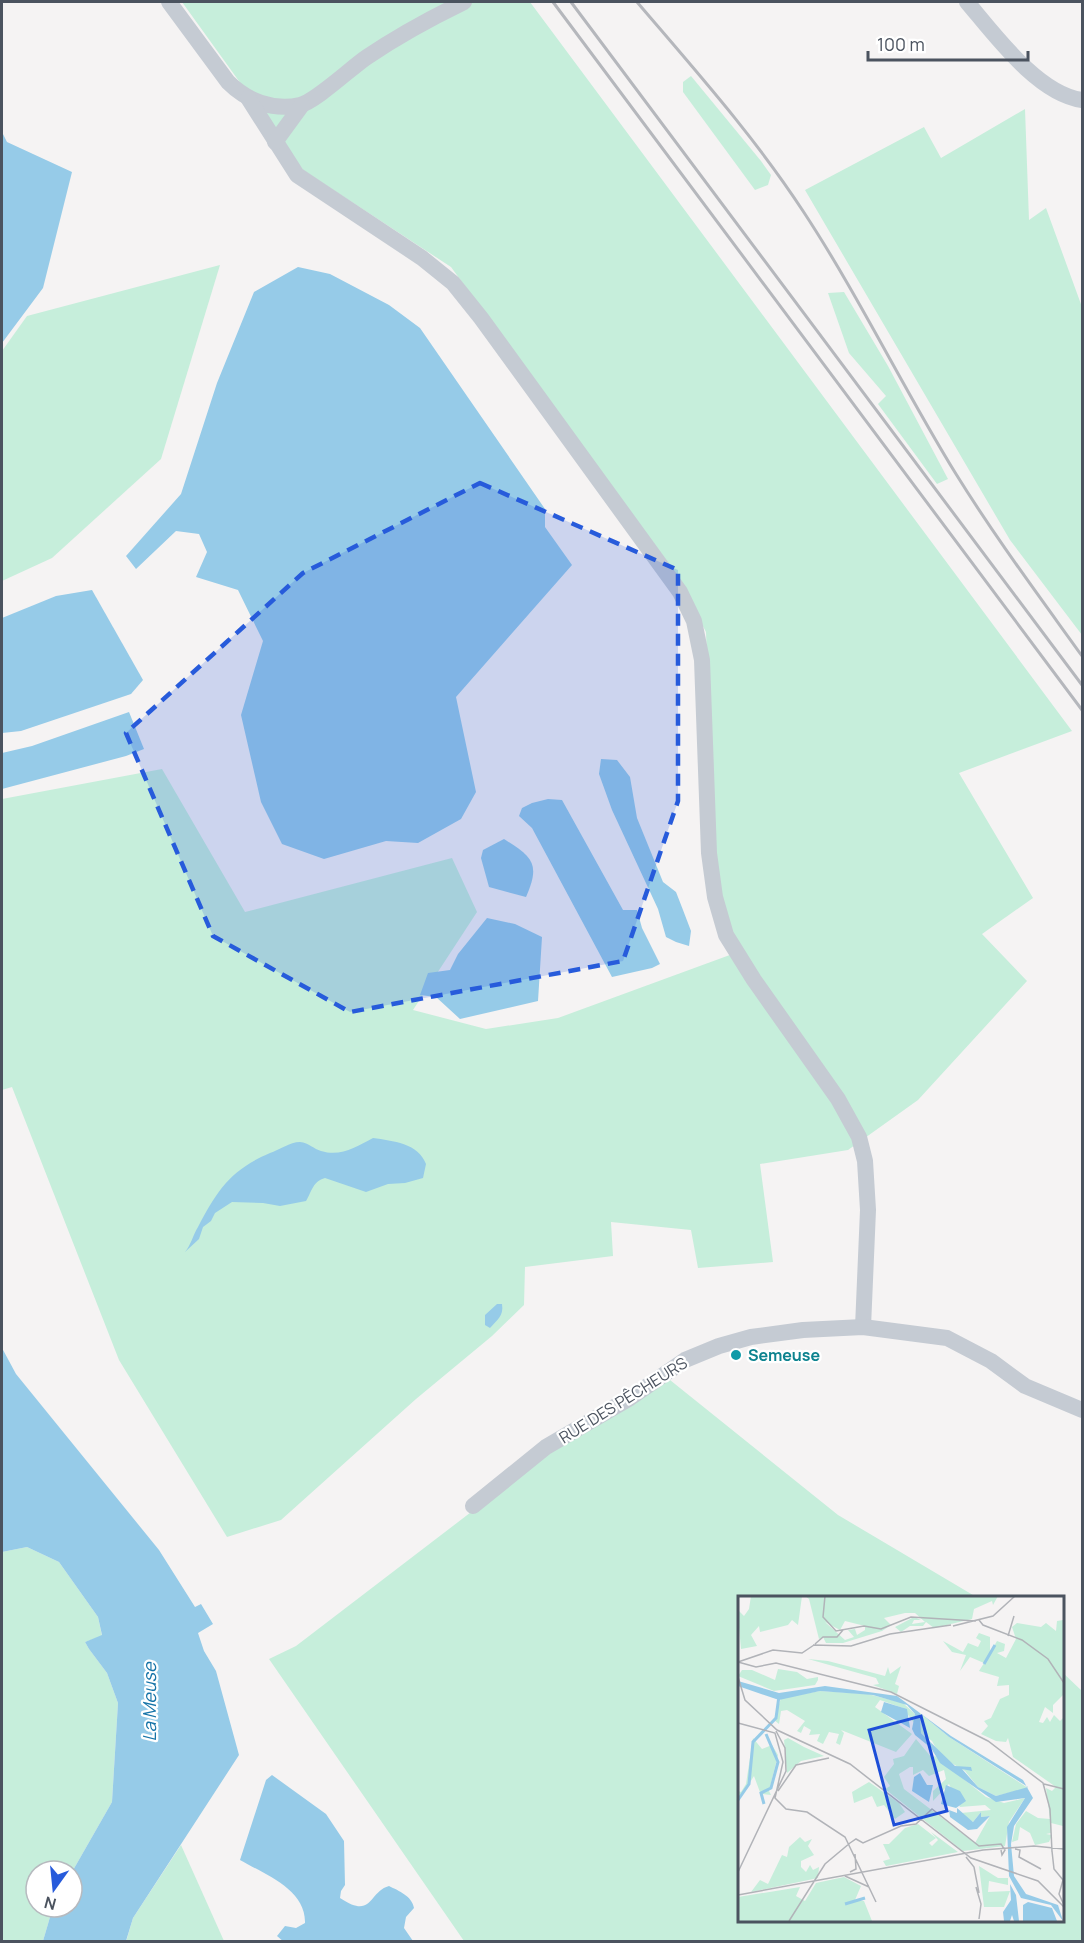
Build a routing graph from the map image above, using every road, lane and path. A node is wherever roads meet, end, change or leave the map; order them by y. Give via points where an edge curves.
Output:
1 (169, 2) edge
2 (464, 2) edge
3 (967, 2) edge
4 (248, 98) junction
5 (1083, 100) edge
6 (302, 105) junction
7 (275, 142) junction
8 (863, 1327) junction
9 (991, 1361) junction
10 (1083, 1398) edge
11 (1083, 1410) edge
12 (473, 1506) dead end

1 - 4 street via 228,82
2 - 6 street via 405,33
3 - 5 street via 1012,54 1053,91
4 - 6 street via 265,105
4 - 7 street
6 - 7 street
7 - 8 street via 297,175 453,283 680,592 694,621 702,660 709,852 715,897 726,935 838,1099 859,1137 865,1161 868,1210
8 - 9 street, RUE DES PÊCHEURS via 947,1338
8 - 12 street, RUE DES PÊCHEURS via 752,1337 685,1360 630,1398 546,1447
9 - 10 street
9 - 11 street via 1026,1386

